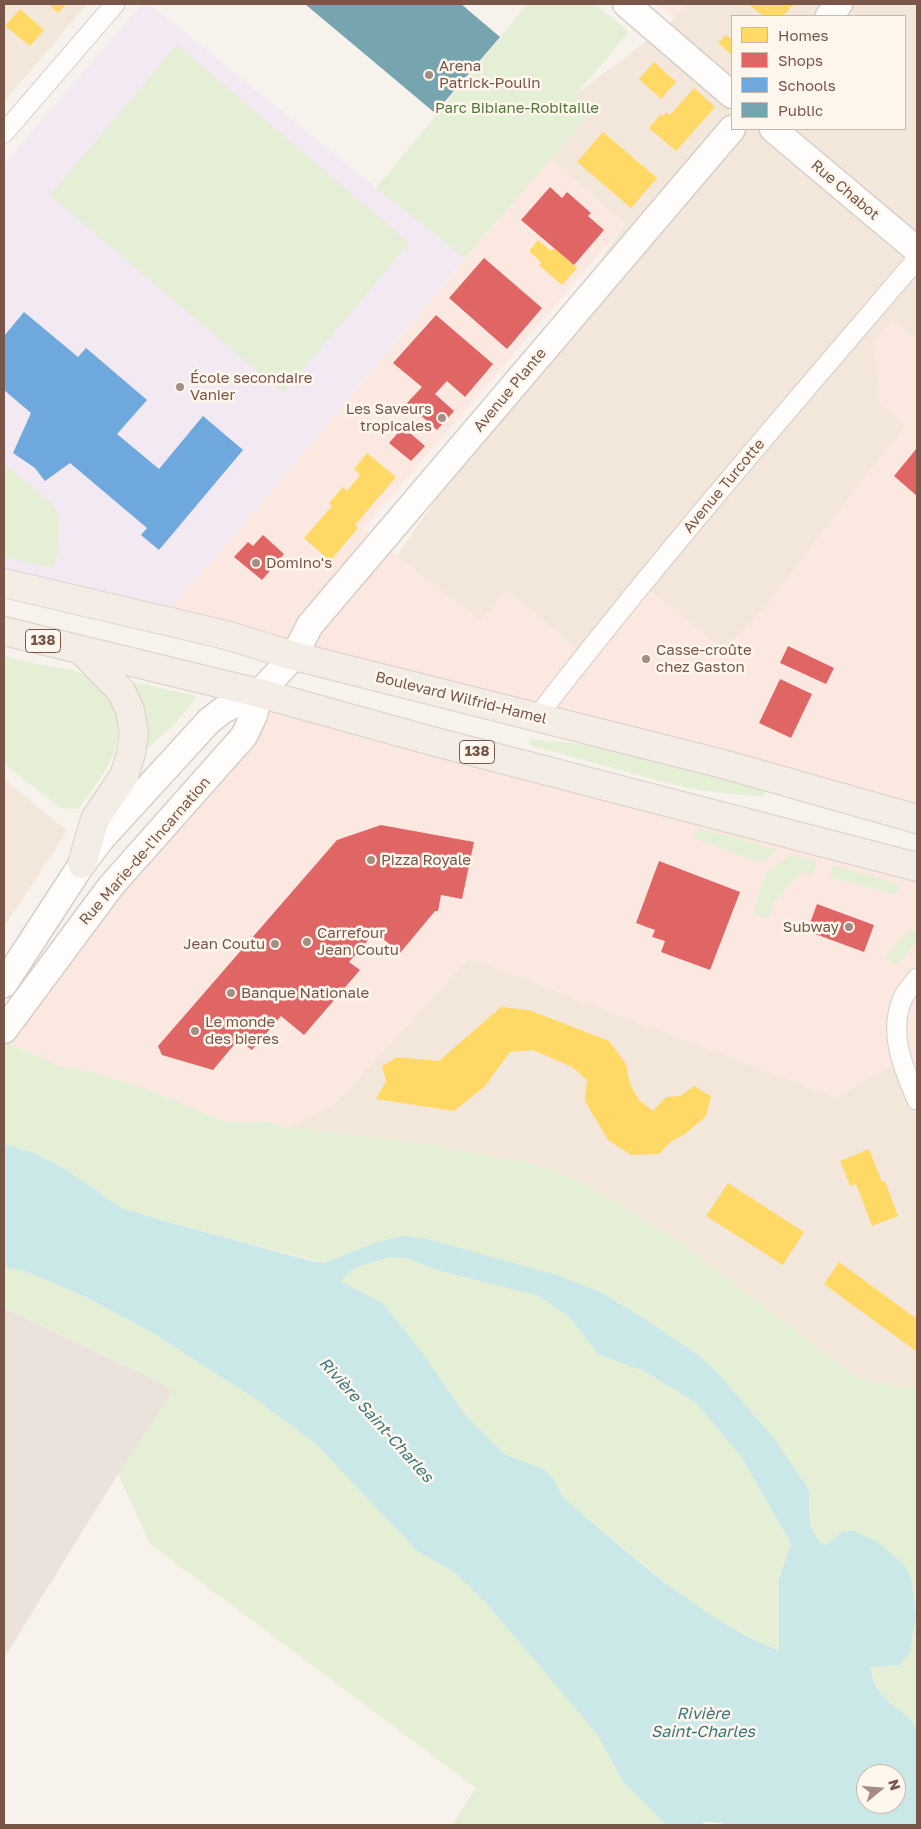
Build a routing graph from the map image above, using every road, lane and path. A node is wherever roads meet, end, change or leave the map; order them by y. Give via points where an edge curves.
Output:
1 (115, 4) edge
2 (626, 4) edge
3 (839, 4) edge
4 (830, 15) edge
5 (731, 93) edge
6 (731, 130) edge
7 (773, 130) edge
8 (4, 133) edge
9 (917, 250) edge
10 (917, 259) edge
11 (4, 582) edge
12 (4, 631) edge
13 (82, 651) junction
14 (294, 656) junction
15 (260, 693) junction
16 (536, 718) junction
17 (917, 819) edge
18 (82, 864) junction
19 (917, 866) edge
20 (917, 978) edge
21 (4, 984) edge
22 (4, 1030) edge
23 (917, 1100) edge

1 - 8 street
2 - 5 street
3 - 4 street
6 - 14 street, Avenue Plante via 310,624
7 - 9 street, Rue Chabot
10 - 16 street, Avenue Turcotte via 740,465
11 - 14 main road, Boulevard Wilfrid-Hamel via 226,635
12 - 13 main road, 138
13 - 15 main road, 138
13 - 18 main road via 121,691 130,710 134,732 124,776 95,819
14 - 15 street, Rue Marie-de-l'Incarnation
14 - 16 main road, Boulevard Wilfrid-Hamel
15 - 18 street, Rue Marie-de-l'Incarnation via 223,710 209,721
15 - 19 main road, 138 via 432,741
15 - 22 street, Rue Marie-de-l'Incarnation via 244,736 111,886
16 - 17 main road, Boulevard Wilfrid-Hamel via 723,764
18 - 21 street, Rue Marie-de-l'Incarnation
20 - 23 street via 902,999 896,1022 902,1061

